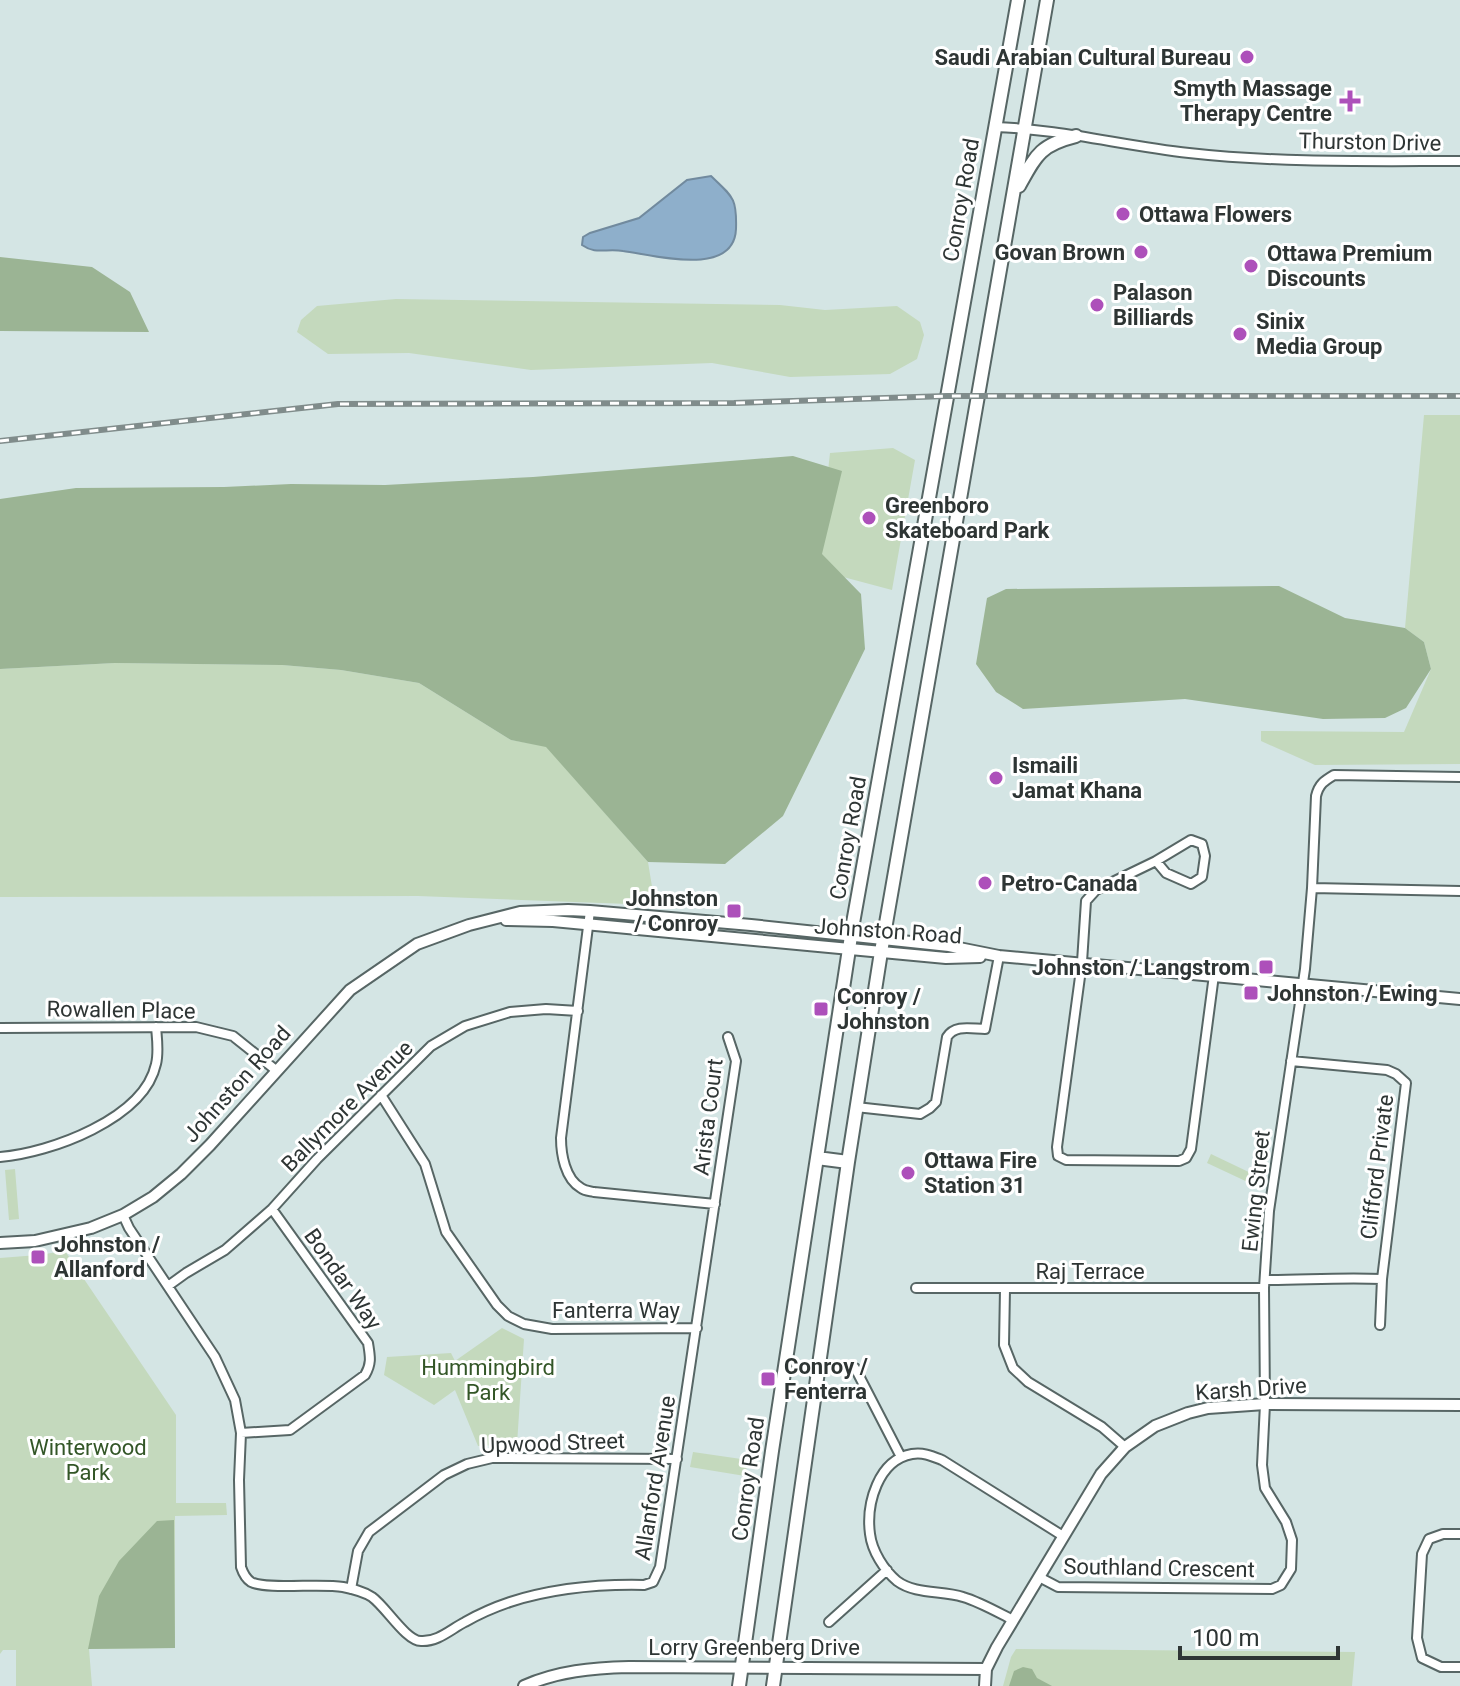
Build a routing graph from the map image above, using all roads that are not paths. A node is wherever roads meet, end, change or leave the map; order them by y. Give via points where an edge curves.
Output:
1 (1018, 0) edge
2 (1047, 0) edge
3 (995, 127) junction
4 (1026, 128) junction
5 (1076, 136) junction
6 (1460, 161) edge
7 (1012, 200) junction
8 (1460, 777) edge
9 (1156, 861) junction
10 (1312, 888) junction
11 (1460, 891) edge
12 (590, 911) junction
13 (488, 920) junction
14 (589, 925) junction
15 (850, 942) junction
16 (883, 946) junction
17 (999, 956) junction
18 (1082, 962) junction
19 (1214, 975) junction
20 (1303, 984) junction
21 (1460, 999) edge
22 (578, 1011) junction
23 (156, 1027) junction
24 (0, 1028) edge
25 (728, 1037) dead end
26 (1291, 1061) junction
27 (277, 1071) junction
28 (381, 1095) junction
29 (856, 1107) junction
30 (0, 1157) edge
31 (817, 1158) junction
32 (848, 1162) junction
33 (715, 1204) junction
34 (272, 1209) junction
35 (123, 1215) junction
36 (0, 1243) edge
37 (1382, 1279) junction
38 (1265, 1284) junction
39 (168, 1286) junction
40 (916, 1288) dead end
41 (1005, 1289) junction
42 (1380, 1325) dead end
43 (697, 1328) junction
44 (855, 1368) dead end
45 (1265, 1404) junction
46 (1460, 1405) edge
47 (241, 1433) junction
48 (1125, 1447) junction
49 (901, 1457) junction
50 (677, 1459) junction
51 (1460, 1534) edge
52 (1063, 1536) junction
53 (887, 1570) junction
54 (1039, 1577) junction
55 (351, 1589) junction
56 (1013, 1620) junction
57 (829, 1622) dead end
58 (1460, 1667) edge
59 (742, 1669) junction
60 (776, 1669) junction
61 (986, 1669) junction
62 (524, 1686) edge
63 (739, 1686) edge
64 (773, 1686) edge
65 (985, 1686) edge

1 - 3 main road, Conroy Road
2 - 4 main road
3 - 4 street, Thurston Drive
3 - 15 main road, Conroy Road
4 - 5 street, Thurston Drive
4 - 7 main road
5 - 6 street, Thurston Drive via 1225,156
5 - 7 main road via 1056,141 1038,155
7 - 16 main road
8 - 10 street, Ewing Street via 1334,775 1318,785
9 - 9 street via 1166,873 1191,884 1202,877 1205,856 1202,844 1191,840
9 - 18 street via 1096,890 1086,901
10 - 11 street
10 - 20 street, Ewing Street
12 - 13 street, Johnston Road via 520,912
12 - 14 street
12 - 15 street, Johnston Road
13 - 14 street, Johnston Road
13 - 27 street, Johnston Road via 429,938 350,990
14 - 15 street, Johnston Road
14 - 22 street
15 - 16 street, Johnston Road
15 - 31 main road, Conroy Road
16 - 17 street, Johnston Road via 946,958
16 - 29 main road
17 - 18 street, Johnston Road
17 - 29 street via 985,1029 950,1031 936,1102 920,1114
18 - 19 street, Johnston Road
18 - 19 street via 1057,1147 1058,1156 1066,1160 1186,1158
19 - 20 street, Johnston Road
20 - 21 street, Johnston Road
20 - 26 street, Ewing Street
22 - 28 street, Ballymore Avenue via 510,1012 465,1026 431,1046
22 - 33 street via 561,1138 572,1179 594,1192
23 - 24 street, Rowallen Place
23 - 27 street, Rowallen Place via 196,1027 233,1036
23 - 30 street via 156,1066 131,1103 66,1142
25 - 33 street, Arista Court via 736,1061
26 - 37 street, Clifford Private via 1387,1070 1406,1083
26 - 38 street, Ewing Street via 1269,1211
27 - 35 street, Johnston Road via 181,1174
28 - 34 street, Ballymore Avenue
28 - 43 street, Fanterra Way via 425,1164 446,1232 508,1316 552,1329
29 - 32 main road
31 - 32 main road
31 - 59 main road, Conroy Road
32 - 60 main road
33 - 43 street, Allanford Avenue
34 - 39 street, Ballymore Avenue via 225,1250
34 - 47 street, Bondar Way via 368,1343 371,1359 365,1375 290,1430
35 - 36 street, Johnston Road via 62,1236
35 - 39 street, Allanford Avenue
37 - 38 street, Raj Terrace
37 - 42 street, Clifford Private
38 - 41 street, Raj Terrace
38 - 45 street, Ewing Street
39 - 47 street, Allanford Avenue via 225,1376
40 - 41 street, Raj Terrace
41 - 48 street via 1004,1345 1013,1368
43 - 50 street, Allanford Avenue
44 - 49 street
45 - 46 street, Karsh Drive
45 - 48 street, Karsh Drive via 1188,1413 1155,1426
45 - 54 street, Southland Crescent via 1265,1488 1292,1540 1291,1569 1281,1585 1058,1587
47 - 55 street, Allanford Avenue via 243,1574 261,1585
48 - 52 street, Karsh Drive via 1101,1474
49 - 52 street via 913,1453 942,1460
49 - 53 street via 877,1483 870,1514 870,1537
50 - 55 street, Upwood Street via 492,1458 467,1464 371,1530 358,1551
50 - 55 street, Allanford Avenue via 653,1582 531,1597 419,1642 408,1637 371,1596
51 - 58 street via 1429,1539 1422,1554 1417,1638 1422,1658 1441,1667
52 - 54 street, Karsh Drive
53 - 56 street via 915,1589 960,1596
53 - 57 street
54 - 56 street, Karsh Drive
56 - 61 street, Karsh Drive
59 - 60 street, Lorry Greenberg Drive
59 - 62 street, Lorry Greenberg Drive via 584,1669
59 - 63 main road, Conroy Road
60 - 61 street, Lorry Greenberg Drive
60 - 64 main road
61 - 65 street

